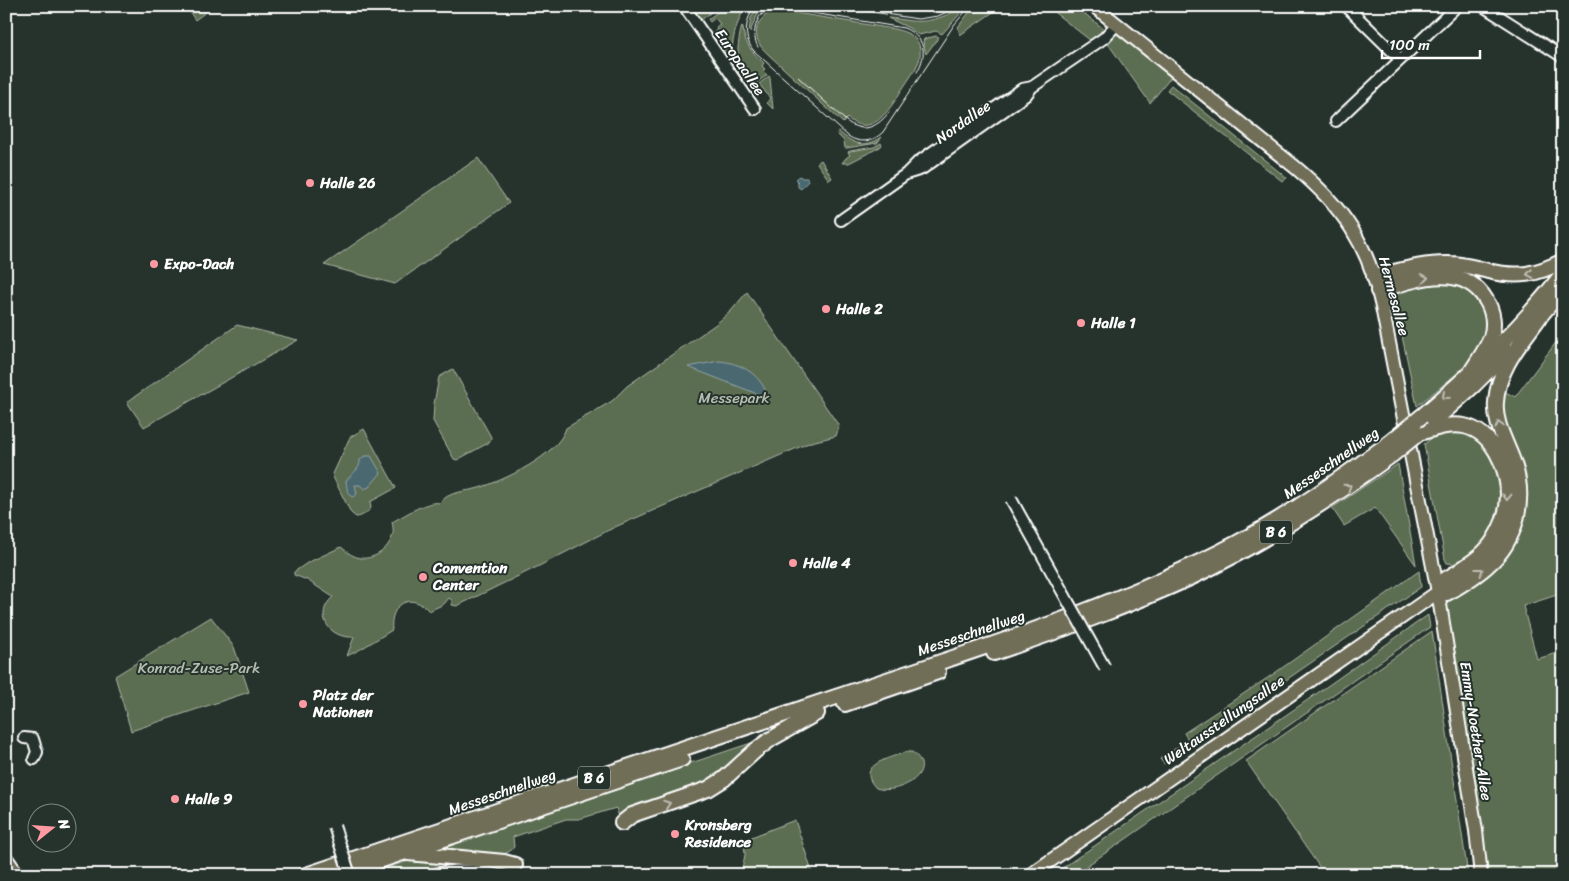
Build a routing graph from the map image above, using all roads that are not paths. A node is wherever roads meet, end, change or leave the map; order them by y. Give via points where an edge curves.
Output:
1 (684, 6) edge
2 (1094, 6) edge
3 (1346, 6) edge
4 (1457, 6) edge
5 (1483, 6) edge
6 (1117, 24) junction
7 (1563, 57) edge
8 (1400, 59) junction
9 (755, 109) dead end
10 (1336, 121) dead end
11 (841, 220) dead end
12 (1563, 261) edge
13 (1563, 273) edge
14 (1374, 276) junction
15 (1563, 289) edge
16 (1378, 291) junction
17 (1541, 315) junction
18 (1468, 377) junction
19 (1423, 428) junction
20 (1391, 449) junction
21 (1011, 499) dead end
22 (1438, 592) junction
23 (1104, 668) dead end
24 (817, 713) junction
25 (24, 738) dead end
26 (34, 759) dead end
27 (622, 823) dead end
28 (334, 826) dead end
29 (402, 853) junction
30 (6, 858) edge
31 (515, 865) dead end
32 (18, 875) edge
33 (306, 875) edge
34 (337, 875) edge
35 (350, 875) edge
36 (434, 875) edge
37 (498, 875) edge
38 (1030, 875) edge
39 (1481, 875) edge

1 - 9 street, Europaallee
2 - 6 main road, Hermesallee
3 - 8 street
4 - 8 street
5 - 7 street
6 - 11 street, Nordallee via 1104,38 922,169 906,174
6 - 14 main road, Hermesallee via 1320,188 1345,217
8 - 10 street
12 -> 14 highway via 1534,274 1494,272 1440,263
13 - 18 highway, Messeschnellweg / B 6
14 - 16 main road, Hermesallee
15 - 17 highway, Messeschnellweg / B 6
16 -> 18 highway via 1418,279 1443,276 1458,277 1476,287 1490,306 1492,331 1486,348
16 - 22 main road, Hermesallee
17 - 19 highway, Messeschnellweg / B 6 via 1474,385
22 -> 17 highway via 1447,593 1489,564 1506,543 1514,526 1519,486 1516,468 1497,418 1497,394 1510,358
18 -> 19 highway, Messeschnellweg / B 6
19 - 20 highway, Messeschnellweg / B 6, bridge
19 -> 22 highway via 1454,424 1481,433 1496,450 1508,487 1505,515 1494,541 1481,556 1445,580
24 -> 20 highway, Messeschnellweg / B 6 via 1070,627 1160,591 1282,528 1344,489
20 - 33 highway, Messeschnellweg / B 6 via 1248,537 1189,567 1107,602
21 - 23 street, bridge
22 - 38 main road, Weltausstellungsallee
22 - 39 main road, Emmy-Noether-Allee
27 -> 24 highway via 632,815 708,789 771,738
24 - 29 highway, Messeschnellweg / B 6
25 - 26 street via 33,739 37,752
28 - 35 street, bridge
29 - 31 highway
29 - 34 highway, Messeschnellweg / B 6
30 - 32 main road
36 - 37 street via 457,870

